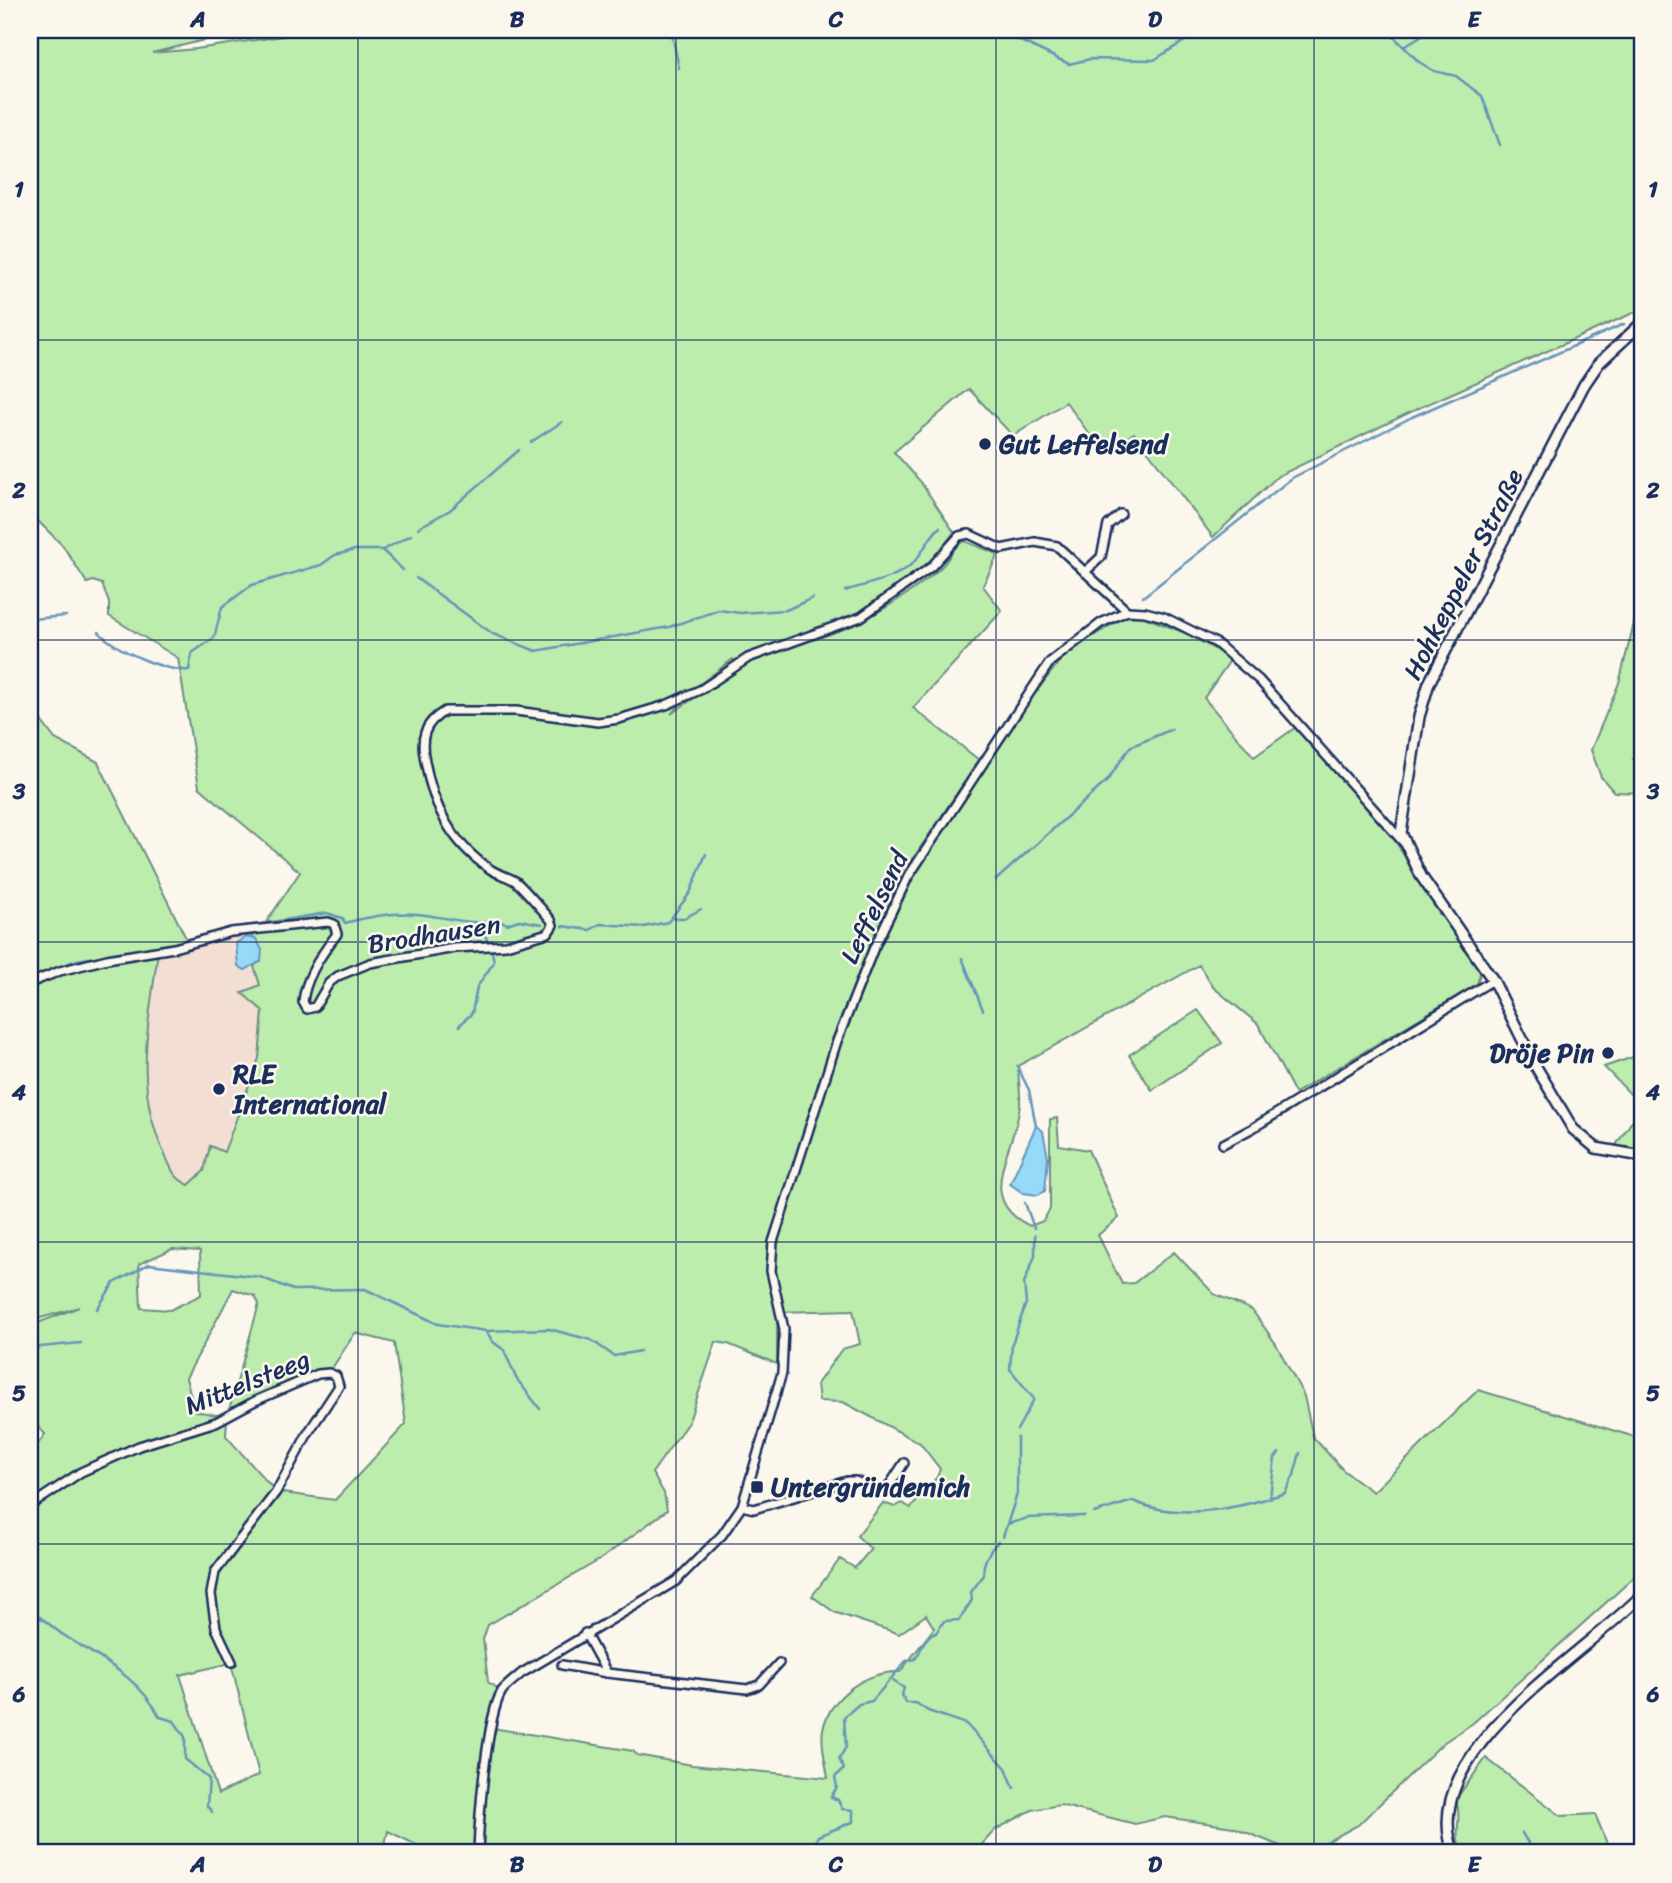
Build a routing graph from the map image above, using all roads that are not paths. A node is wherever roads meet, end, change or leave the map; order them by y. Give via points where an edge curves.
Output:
1 (1642, 323) edge
2 (1121, 514) dead end
3 (1085, 572) junction
4 (1126, 611) junction
5 (1404, 842) junction
6 (1493, 979) junction
7 (30, 983) edge
8 (1223, 1144) dead end
9 (1642, 1156) edge
10 (904, 1463) dead end
11 (30, 1506) edge
12 (742, 1506) junction
13 (1642, 1595) edge
14 (585, 1633) junction
15 (232, 1662) dead end
16 (779, 1663) dead end
17 (562, 1665) dead end
18 (607, 1673) junction
19 (478, 1853) edge
20 (1454, 1853) edge

1 - 5 street, Hohkeppeler Straße via 1609,353 1584,385 1437,666 1419,716 1401,825
2 - 3 street via 1108,525 1101,557
3 - 4 street
3 - 7 street, Brodhausen via 1057,546 1035,541 1001,549 969,534 959,536 931,567 861,617 748,658 687,696 635,715 598,722 516,711 445,711 427,724 423,753 452,837 491,870 516,881 551,920 548,933 506,945 455,948 370,963 338,976 315,1007 307,1009 303,1002 307,985 337,934 334,924 328,922 231,932 174,948 107,959
4 - 5 street via 1155,614 1192,629 1246,667
4 - 12 street, Leffelsend via 1088,632 1050,662 908,877 873,950 826,1073 774,1235 770,1258 784,1329 782,1373
5 - 6 street, Hohkeppeler Straße via 1421,876
6 - 8 street
6 - 9 street, Hohkeppeler Straße via 1573,1129 1596,1148
10 - 12 street via 885,1492 847,1481 754,1509
11 - 15 street, Mittelsteeg via 81,1472 139,1446 216,1422 318,1374 336,1376 339,1386 276,1492 215,1572 211,1594 216,1628
12 - 14 street via 722,1535 676,1581
13 - 20 street via 1529,1693 1468,1760 1448,1800
14 - 18 street
14 - 19 street via 522,1673 502,1692 482,1792
16 - 18 street via 759,1685 747,1689
17 - 18 street

